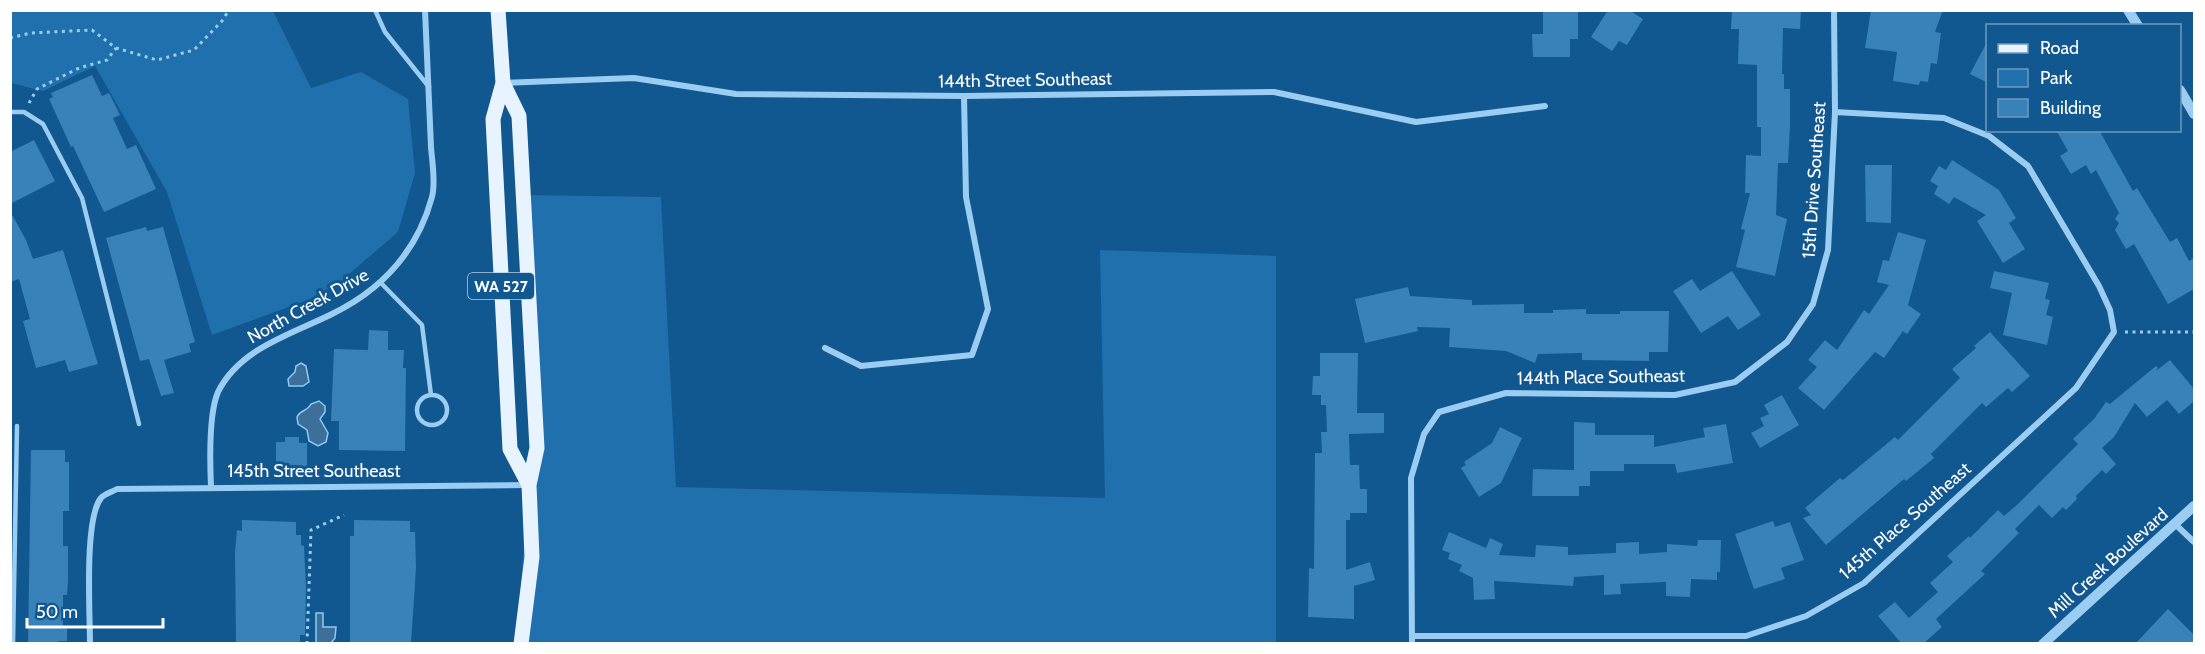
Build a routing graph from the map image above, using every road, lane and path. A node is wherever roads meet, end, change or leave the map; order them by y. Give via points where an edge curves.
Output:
1 (229, 10) edge
2 (375, 10) edge
3 (425, 10) edge
4 (498, 10) edge
5 (1834, 10) edge
6 (2128, 10) edge
7 (2137, 24) edge
8 (10, 38) edge
9 (116, 48) junction
10 (503, 83) junction
11 (429, 87) junction
12 (2181, 92) edge
13 (964, 96) junction
14 (1545, 106) dead end
15 (10, 112) edge
16 (24, 112) junction
17 (1835, 112) junction
18 (2194, 114) edge
19 (381, 283) junction
20 (2114, 332) junction
21 (2194, 332) edge
22 (1787, 342) joint
23 (825, 348) dead end
24 (430, 395) junction
25 (139, 424) dead end
26 (17, 426) dead end
27 (529, 485) junction
28 (211, 487) junction
29 (2194, 506) edge
30 (344, 515) dead end
31 (2175, 524) junction
32 (2194, 543) edge
33 (1412, 636) junction
34 (1650, 636) junction
35 (14, 644) edge
36 (90, 644) edge
37 (307, 644) edge
38 (521, 644) edge
39 (1412, 644) edge
40 (1650, 644) edge
41 (2043, 644) edge

1 - 9 path via 194,50 157,60
2 - 11 lane via 385,32
3 - 11 street, North Creek Drive
4 - 10 main road, WA 527
5 - 17 street, 15th Drive Southeast
6 - 7 street
8 - 9 path via 92,30
9 - 16 path via 107,60 79,68 37,89
10 - 13 street, 144th Street Southeast via 634,78 736,94
10 - 27 main road, WA 527 via 519,116 537,448
10 - 27 main road, WA 527 via 493,119 510,449
11 - 19 street, North Creek Drive via 433,195 420,231 402,261
12 - 18 street
13 - 14 street, 144th Street Southeast via 1274,92 1416,122
13 - 23 street via 966,197 988,309 972,355 861,366
15 - 16 lane
16 - 25 lane via 43,124 82,198
17 - 20 street via 1944,118 1989,136 2028,166 2099,286 2110,310
17 - 22 street, 15th Drive Southeast via 1828,250 1813,304
19 - 24 lane via 422,325
19 - 28 street, North Creek Drive via 334,313 276,339 240,363 218,393 212,423
20 - 21 path
20 - 34 street, 145th Place Southeast via 2076,388 1864,583 1806,616 1746,636
22 - 33 street, 144th Place Southeast via 1735,382 1675,395 1506,393 1439,412 1424,434 1411,478
24 - 24 lane via 419,403 418,413 423,421 437,424 444,418 446,404 440,397
26 - 35 lane
27 - 28 street, 145th Street Southeast
27 - 38 main road, WA 527 via 532,557
28 - 36 street, 145th Street Southeast via 117,489 102,497 90,532
29 - 31 street, Mill Creek Boulevard
30 - 37 path via 311,530
31 - 32 street
31 - 41 street, Mill Creek Boulevard
33 - 34 street, 145th Place Southeast
33 - 39 street
34 - 40 street

